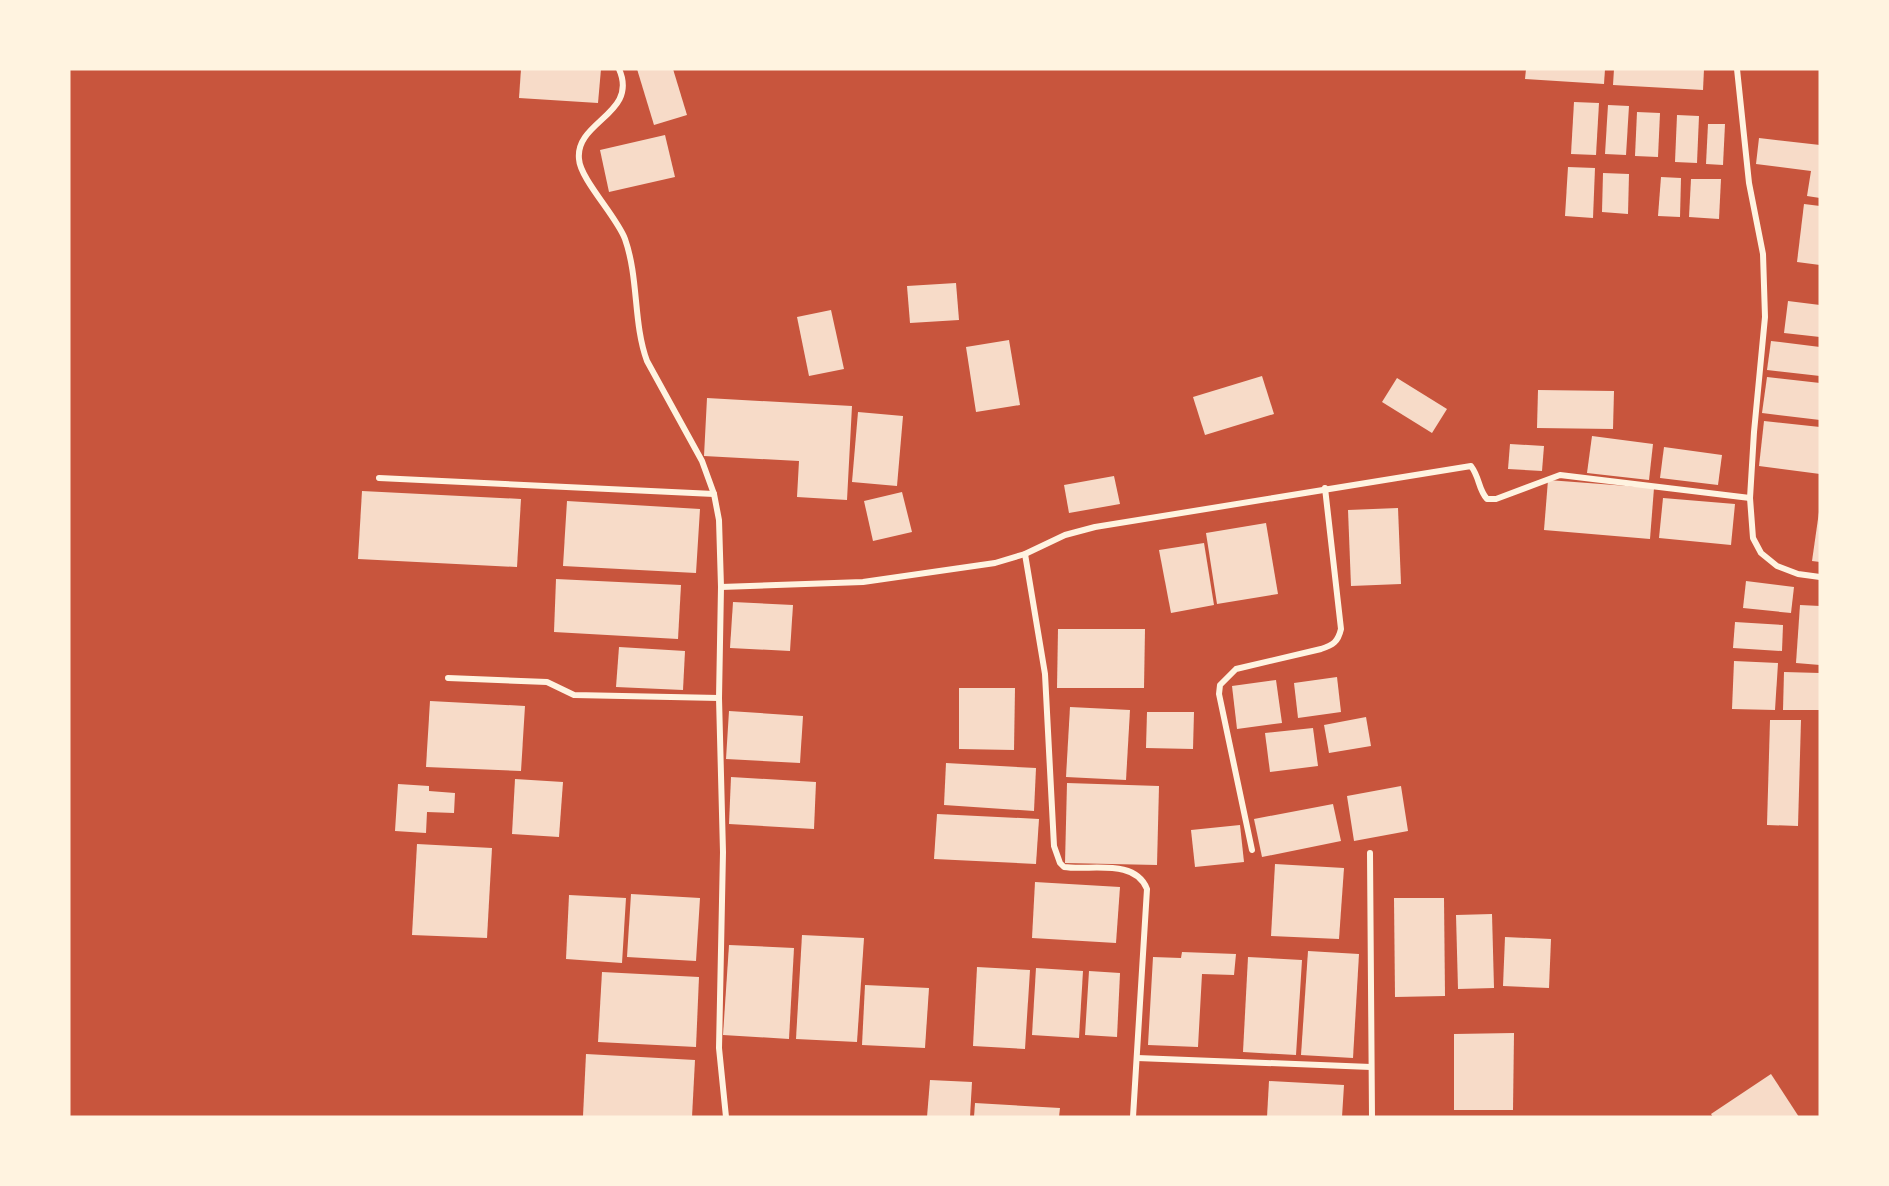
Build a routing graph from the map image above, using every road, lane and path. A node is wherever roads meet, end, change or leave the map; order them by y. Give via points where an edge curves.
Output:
1 (619, 69) edge
2 (1737, 69) edge
3 (379, 478) dead end
4 (1325, 489) junction
5 (714, 494) junction
6 (1750, 498) junction
7 (1025, 554) junction
8 (1820, 577) edge
9 (721, 586) junction
10 (448, 678) dead end
11 (719, 698) junction
12 (1252, 850) dead end
13 (1371, 853) dead end
14 (1137, 1058) junction
15 (1371, 1067) junction
16 (726, 1117) edge
17 (1133, 1117) edge
18 (1372, 1117) edge

1 - 5 street via 624,86 620,101 581,145 579,160 624,237 633,271 641,345 702,461
2 - 6 street via 1749,183 1763,254 1765,317
3 - 5 street
4 - 6 street via 1471,466 1487,499 1560,475
4 - 7 street via 1095,527 1065,535
4 - 12 street via 1341,629 1338,640 1332,645 1236,669 1220,685
5 - 9 street via 719,520
6 - 8 street via 1753,538 1761,553 1777,566
7 - 9 street via 995,563 863,582
7 - 14 street via 1045,675 1057,855 1064,867 1137,874 1147,889
9 - 11 street
10 - 11 street via 547,682 574,695
11 - 16 street via 723,852 719,1048
13 - 15 street
14 - 15 street
14 - 17 street
15 - 18 street

